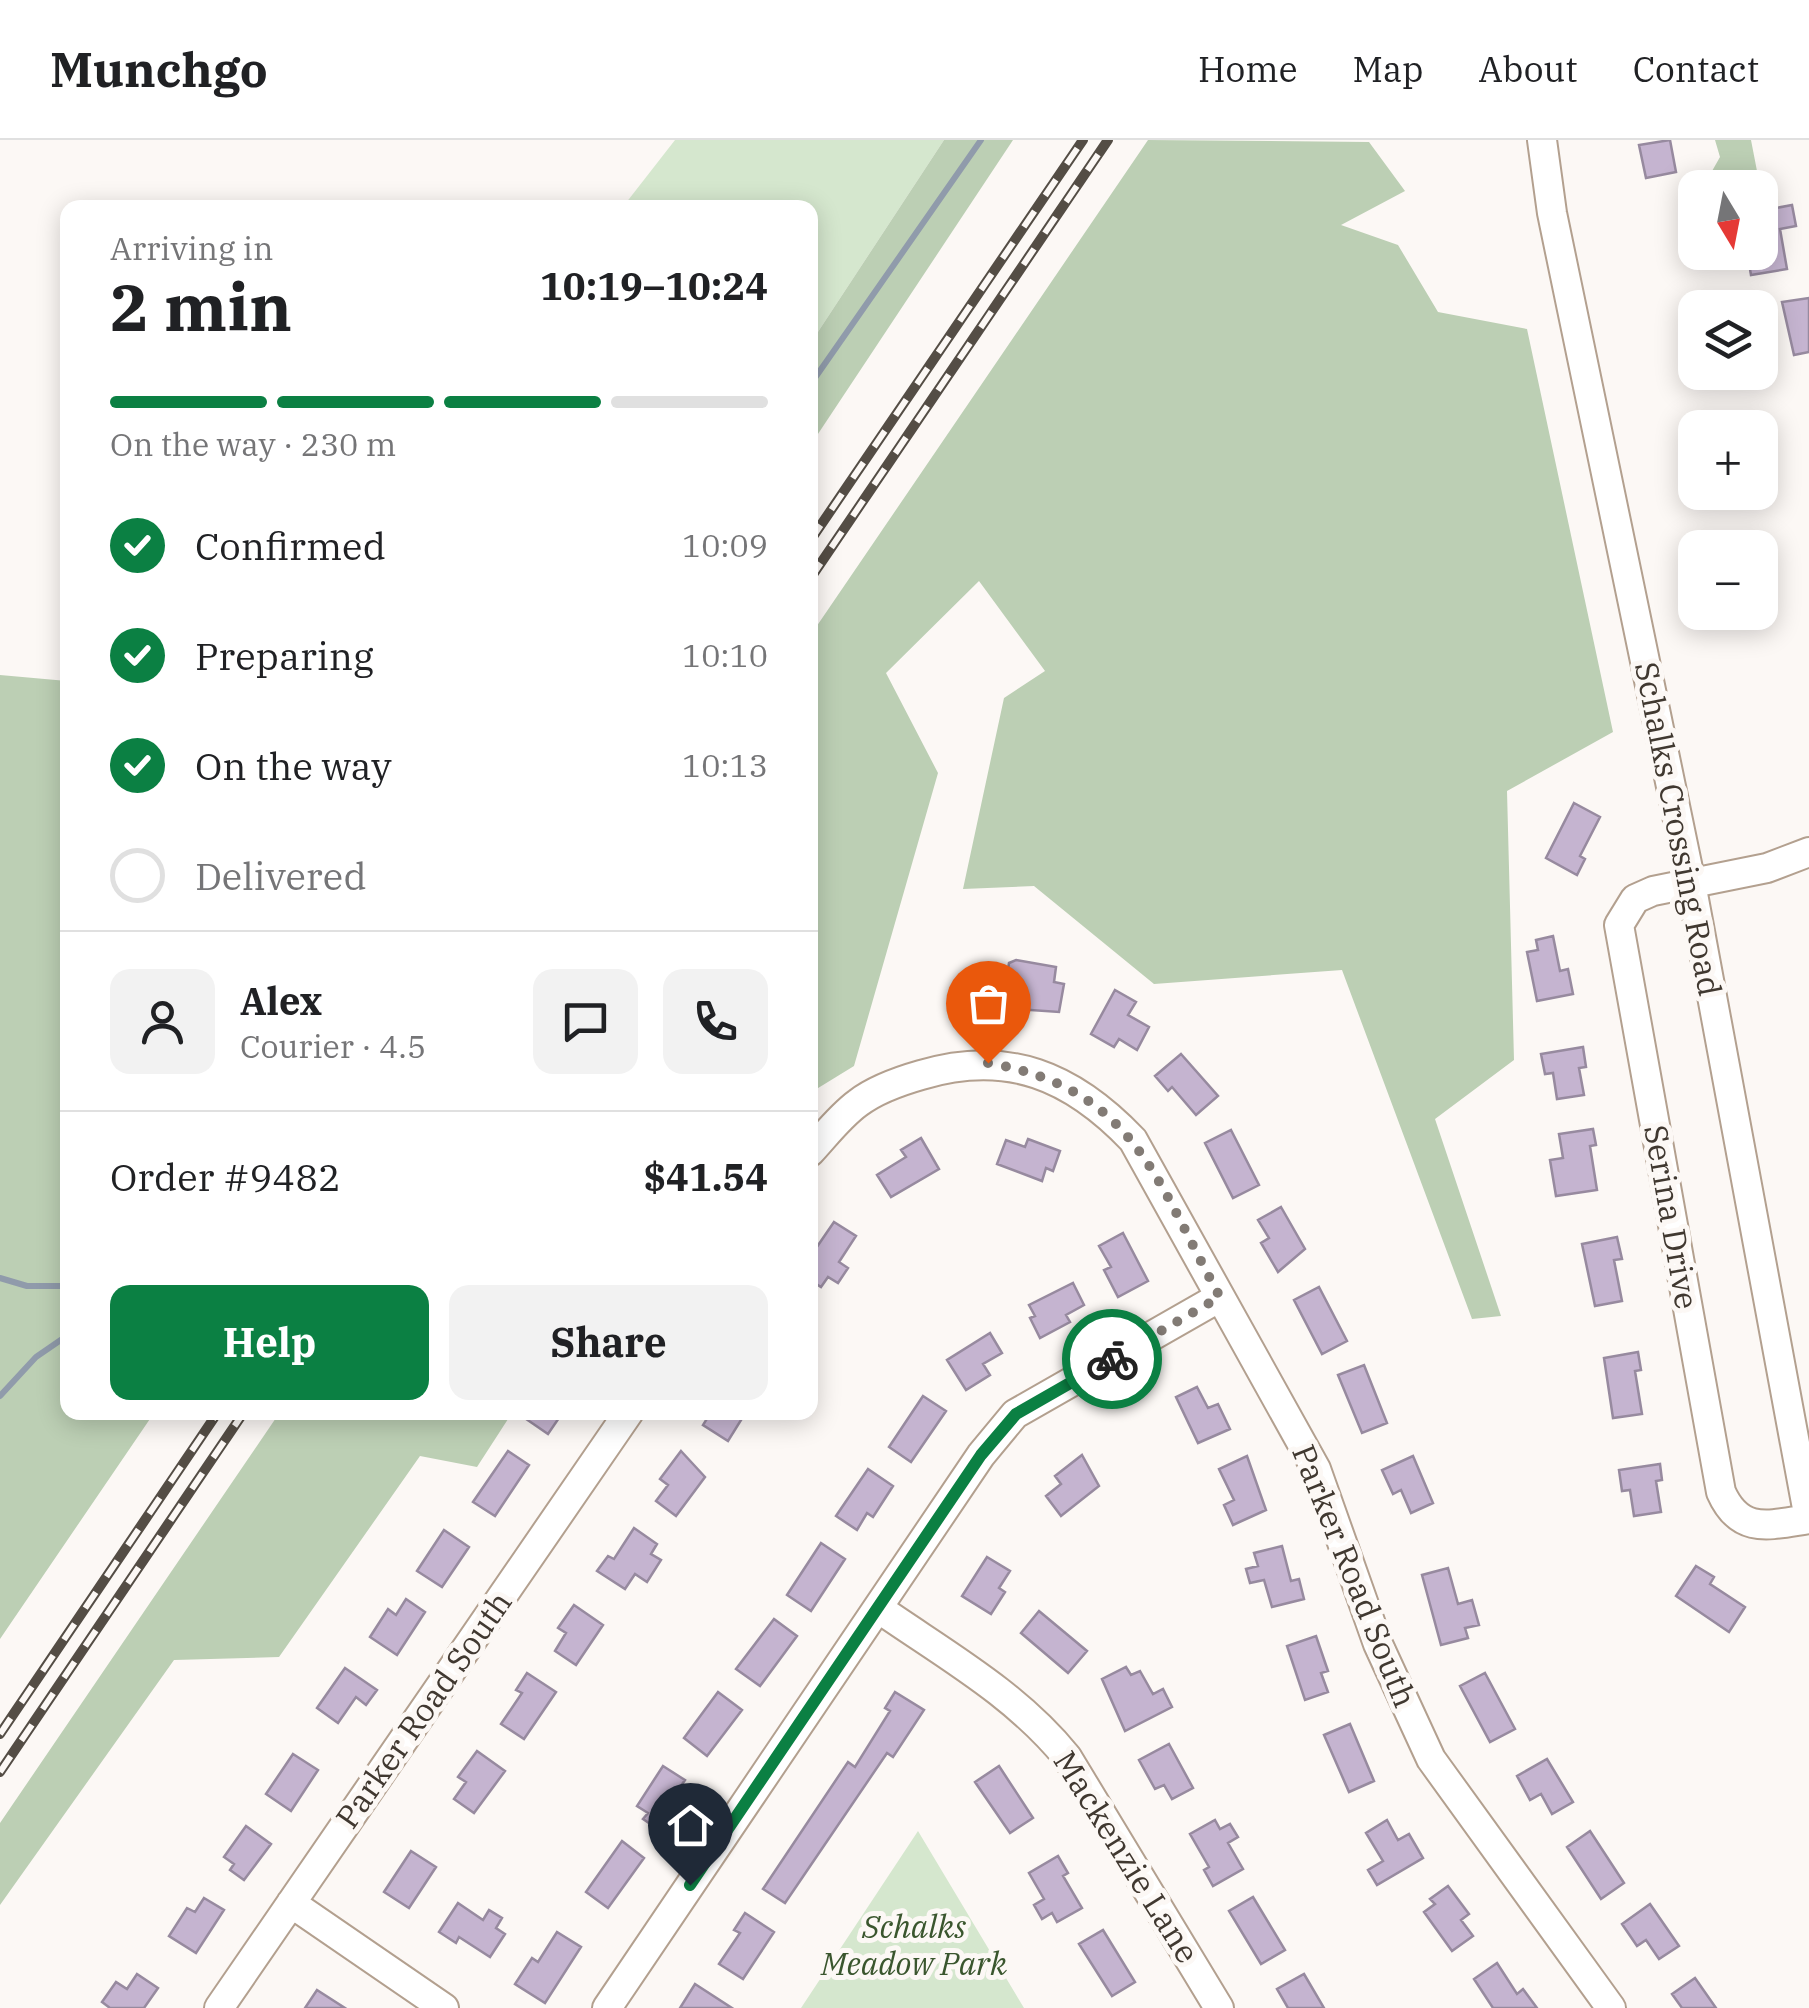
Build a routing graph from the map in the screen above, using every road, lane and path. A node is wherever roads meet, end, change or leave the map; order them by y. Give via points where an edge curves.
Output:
1 (1542, 140) edge
2 (1809, 852) edge
3 (1690, 883) junction
4 (818, 1144) edge
5 (1220, 1297) junction
6 (623, 1420) edge
7 (1809, 1518) edge
8 (878, 1608) junction
9 (291, 1902) junction
10 (220, 2008) edge
11 (444, 2008) edge
12 (607, 2008) edge
13 (1220, 2008) edge
14 (1611, 2008) edge

1 - 3 street, Schalks Crossing Road
2 - 3 street
3 - 7 street, Schalks Crossing Road
3 - 7 street, Serina Drive via 1636,900 1618,939 1721,1492 1740,1520 1759,1528
4 - 5 street, Parker Road South via 859,1102 900,1082 975,1064 1025,1069 1102,1107 1133,1140
5 - 8 street via 1016,1414
5 - 14 street, Parker Road South via 1316,1469 1378,1644 1431,1758
6 - 9 street, Parker Road South
8 - 12 street
8 - 13 street, Mackenzie Lane via 1019,1704 1046,1732
9 - 10 street, Parker Road South
9 - 11 street

